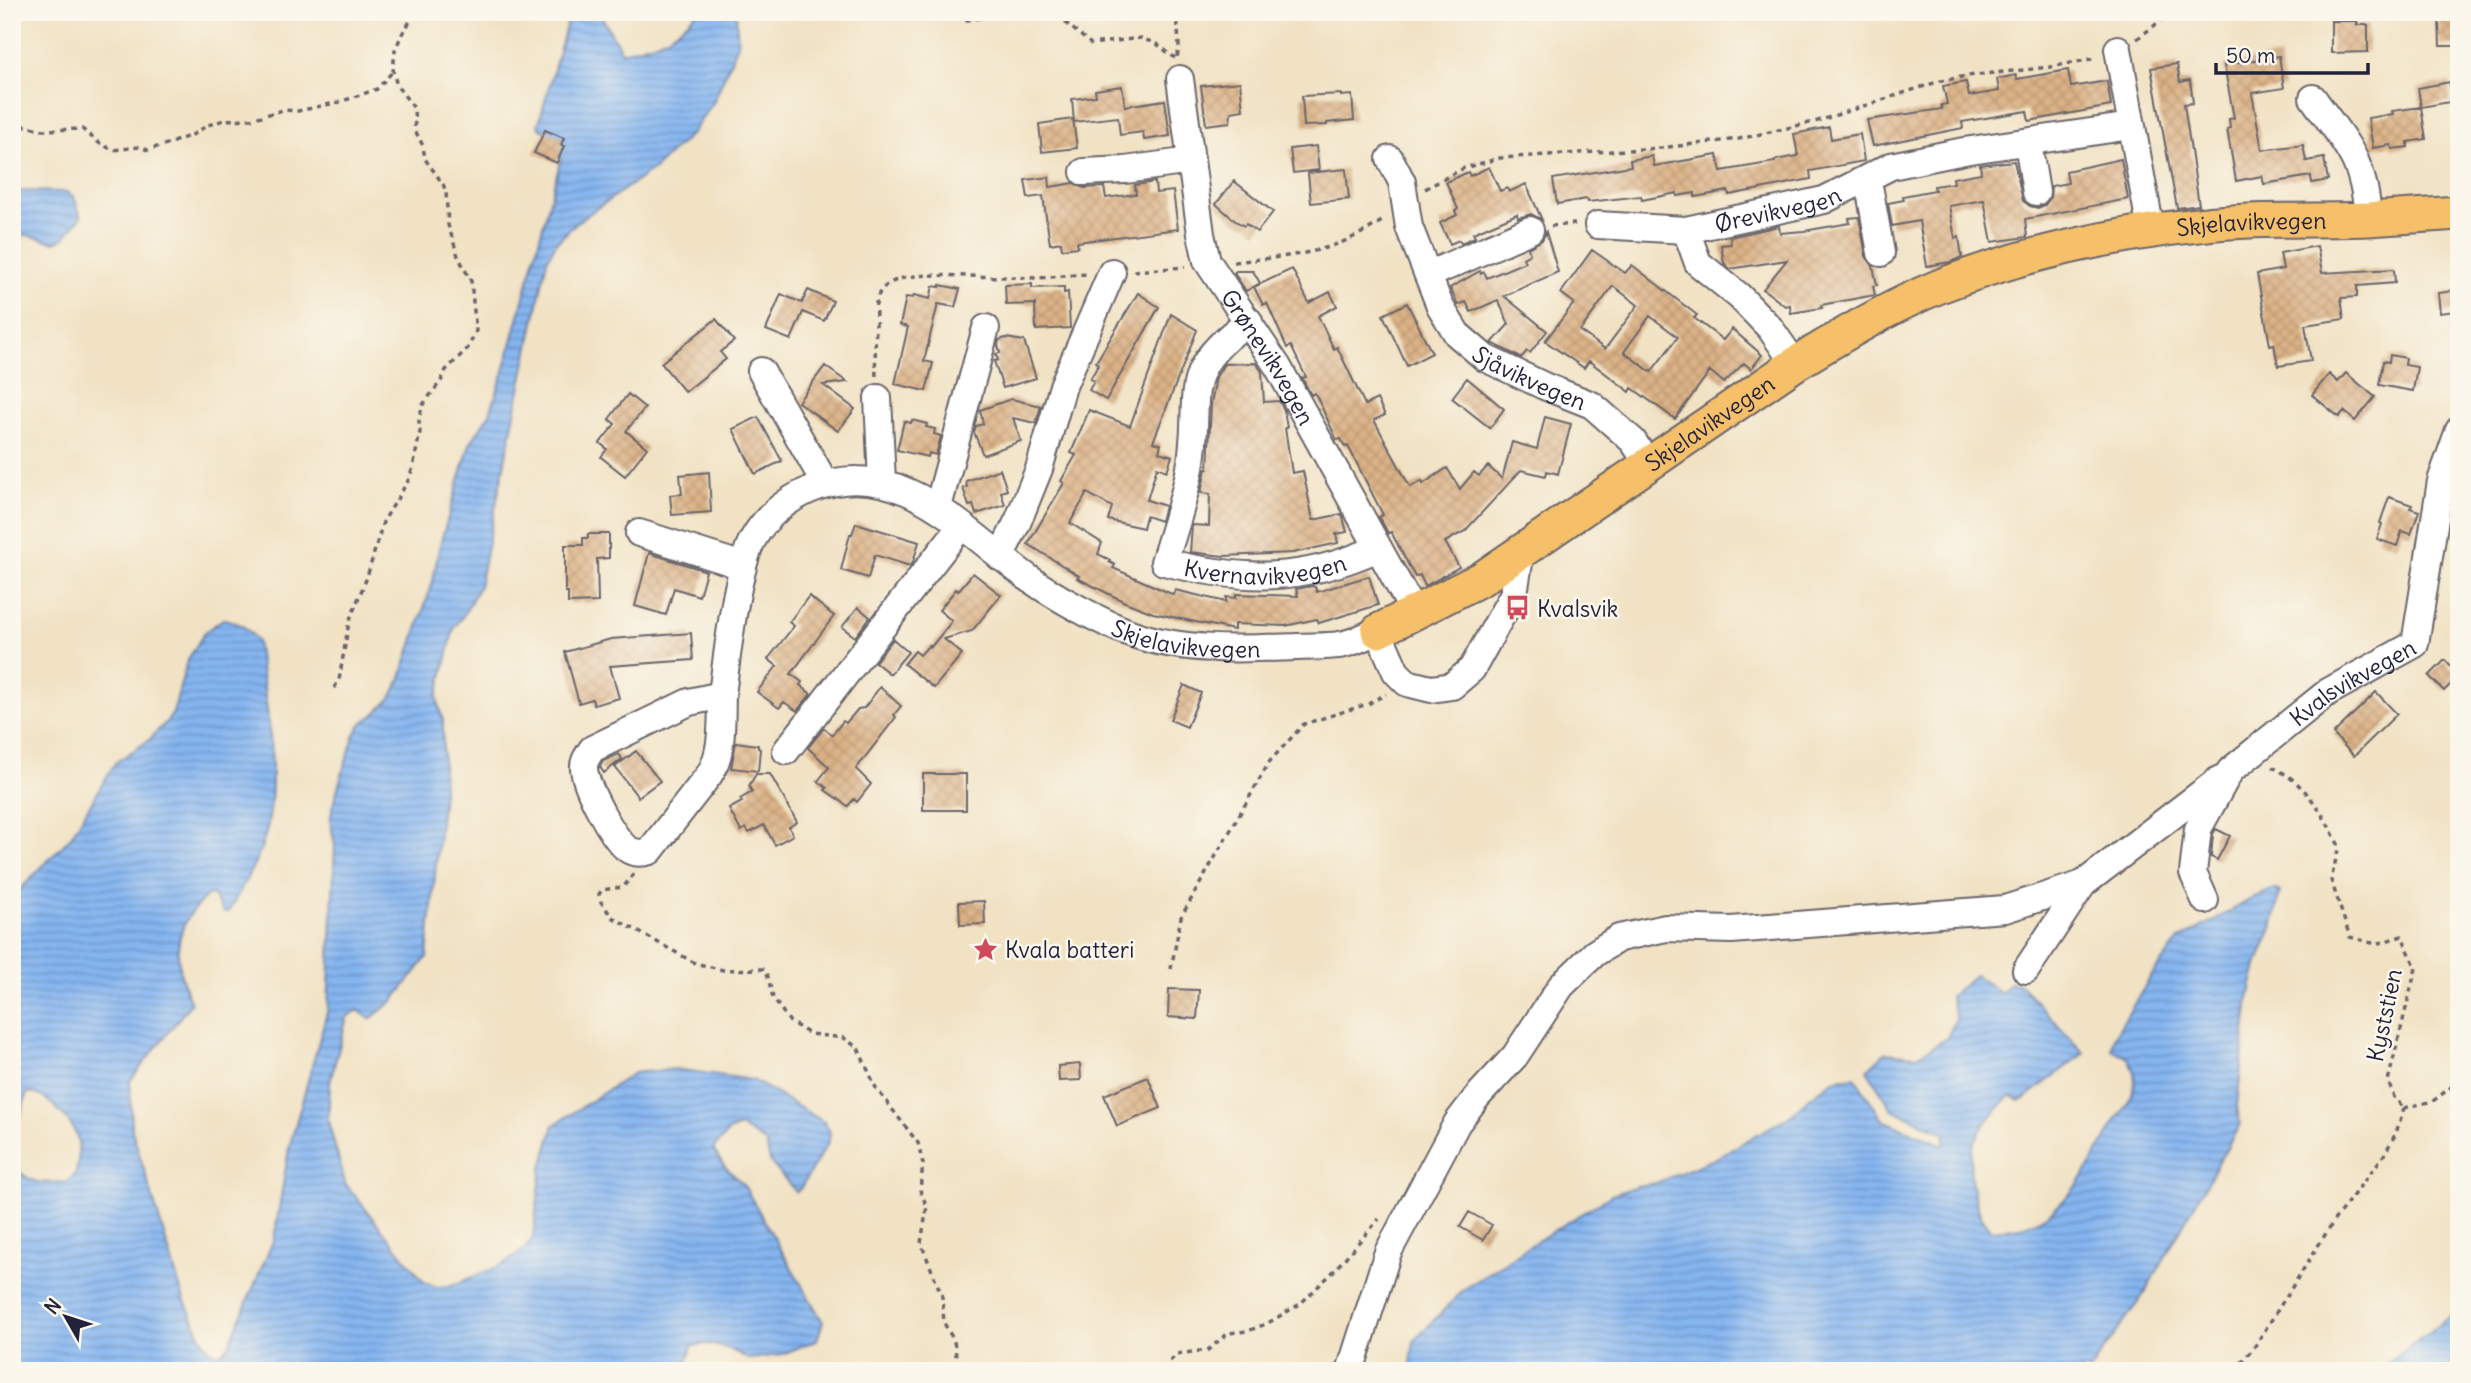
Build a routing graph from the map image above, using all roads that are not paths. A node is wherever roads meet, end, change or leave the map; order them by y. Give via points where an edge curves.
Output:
1 (2118, 49) road end
2 (1180, 79) dead end
3 (2313, 98) dead end
4 (2131, 126) junction
5 (2028, 143) junction
6 (1390, 159) dead end
7 (1191, 161) junction
8 (1084, 172) dead end
9 (1866, 180) junction
10 (2036, 192) dead end
11 (2459, 213) edge
12 (2368, 219) junction
13 (1598, 225) road end
14 (1530, 230) road end
15 (1686, 230) junction
16 (2151, 231) junction
17 (1881, 253) dead end
18 (1111, 272) road end
19 (1428, 275) junction
20 (1249, 321) junction
21 (986, 328) dead end
22 (1795, 364) junction
23 (761, 371) dead end
24 (878, 398) road end
25 (2459, 430) edge
26 (1648, 464) junction
27 (882, 482) junction
28 (825, 484) junction
29 (937, 507) junction
30 (961, 526) junction
31 (639, 533) dead end
32 (1378, 548) junction
33 (1521, 551) junction
34 (1000, 557) junction
35 (743, 566) junction
36 (1415, 614) junction
37 (1378, 631) junction
38 (722, 695) junction
39 (786, 751) dead end
40 (2239, 764) junction
41 (2083, 884) junction
42 (2206, 900) dead end
43 (2026, 970) dead end
44 (1350, 1371) edge

1 - 4 street
2 - 7 street, Grønevikvegen
3 - 12 street via 2354,155 2367,192
4 - 5 street, Ørevikvegen
4 - 16 street
5 - 9 street, Ørevikvegen via 1891,166
5 - 10 street
6 - 19 street, Sjåvikvegen via 1402,182 1409,227
7 - 8 street
7 - 20 street, Grønevikvegen via 1207,261
9 - 15 street, Ørevikvegen via 1824,200
9 - 17 street, Ørevikvegen
11 - 12 main road, Skjelavikvegen
12 - 16 main road, Skjelavikvegen via 2259,220
13 - 15 street, Ørevikvegen
14 - 19 street
15 - 22 street, Ørevikvegen via 1698,263 1770,328
16 - 22 main road, Skjelavikvegen via 2095,241 1961,278 1889,311
18 - 34 street via 1063,386 1039,469
19 - 26 street, Sjåvikvegen via 1457,334 1485,358 1592,405 1633,441
20 - 32 street, Grønevikvegen
20 - 32 street, Kvernavikvegen via 1208,357 1198,376 1190,466 1164,562 1206,572 1268,576 1331,566
21 - 29 street
22 - 26 main road, Skjelavikvegen
23 - 28 street
24 - 27 street
25 - 40 street, Kvalsvikvegen via 2441,481 2415,644 2328,692
26 - 33 main road, Skjelavikvegen
27 - 28 street, Skjelavikvegen
27 - 29 street, Skjelavikvegen via 909,490
28 - 35 street, Skjelavikvegen via 786,502 766,520 751,541
29 - 30 street, Skjelavikvegen
30 - 34 street, Skjelavikvegen
30 - 39 street
31 - 35 street
32 - 36 street, Grønevikvegen
33 - 36 main road, Skjelavikvegen via 1481,579
33 - 37 street via 1514,593 1472,669 1452,686 1431,689 1407,683 1396,672
34 - 37 street, Skjelavikvegen via 1074,606 1133,634 1192,646 1341,645
35 - 38 street, Skjelavikvegen
36 - 37 main road, Skjelavikvegen
38 - 38 street, Skjelavikvegen via 688,702 592,749 584,764 588,783 624,846 637,853 650,851 713,769
40 - 41 street
40 - 42 street, Kvalsvikvegen via 2199,828 2193,873
41 - 43 street
41 - 44 street via 2005,909 1731,930 1665,928 1619,938 1595,953 1561,986 1515,1056 1457,1123 1388,1252

